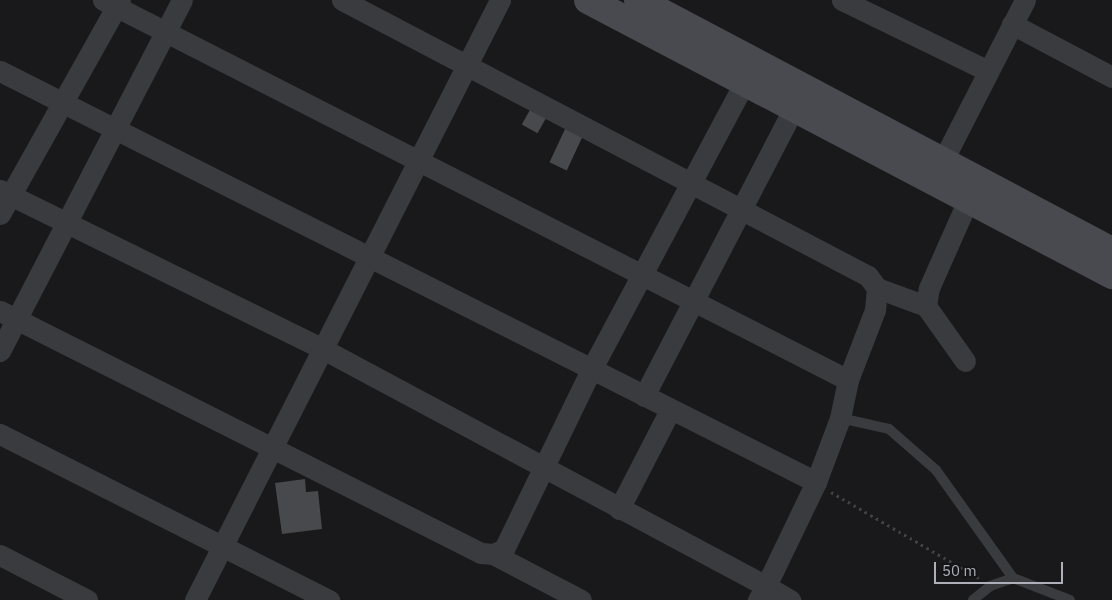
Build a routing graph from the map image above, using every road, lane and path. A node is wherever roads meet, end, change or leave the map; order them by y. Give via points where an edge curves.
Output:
1 (182, 0) edge
2 (342, 0) edge
3 (500, 0) edge
4 (588, 0) edge
5 (638, 0) edge
6 (842, 0) edge
7 (1025, 0) edge
8 (113, 2) edge
9 (1012, 24) junction
10 (164, 31) junction
11 (467, 65) junction
12 (0, 71) edge
13 (988, 71) junction
14 (1112, 77) edge
15 (745, 82) junction
16 (62, 104) junction
17 (794, 108) junction
18 (113, 129) junction
19 (418, 161) junction
20 (937, 171) junction
21 (693, 183) junction
22 (5, 193) edge
23 (968, 200) junction
24 (742, 209) junction
25 (0, 214) edge
26 (64, 222) junction
27 (1112, 250) edge
28 (368, 260) junction
29 (644, 275) junction
30 (1112, 275) edge
31 (877, 288) junction
32 (694, 300) junction
33 (926, 306) junction
34 (8, 316) edge
35 (324, 349) junction
36 (0, 351) edge
37 (965, 361) dead end
38 (591, 370) junction
39 (848, 380) junction
40 (644, 396) junction
41 (670, 410) junction
42 (840, 418) junction
43 (0, 434) edge
44 (274, 447) junction
45 (541, 466) junction
46 (816, 482) junction
47 (619, 509) junction
48 (224, 546) junction
49 (493, 554) junction
50 (0, 555) edge
51 (1013, 578) junction
52 (990, 586) junction
53 (762, 593) edge
54 (87, 600) edge
55 (195, 600) edge
56 (329, 600) edge
57 (581, 600) edge
58 (790, 600) edge
59 (973, 600) edge
60 (1070, 600) edge

1 - 10 street
2 - 11 street
3 - 11 street
4 - 15 street
5 - 20 street
6 - 13 street
7 - 9 street
8 - 10 street
8 - 16 street
9 - 13 street
9 - 14 street
10 - 18 street
10 - 19 street
11 - 19 street
11 - 21 street
12 - 16 street
13 - 20 street
15 - 17 street
15 - 21 street
16 - 18 street
16 - 22 street
17 - 20 street
17 - 24 street
18 - 26 street
18 - 28 street
19 - 28 street
19 - 29 street
20 - 23 street
20 - 27 street
21 - 24 street
21 - 29 street
22 - 25 street
22 - 26 street
23 - 30 street
23 - 33 street via 929,288
24 - 31 street via 868,276
24 - 32 street
26 - 34 street
26 - 35 street
28 - 35 street
28 - 38 street
29 - 32 street
29 - 38 street
31 - 33 street
31 - 39 street via 875,310
32 - 39 street
32 - 40 street
33 - 37 street
34 - 36 street
34 - 44 street
35 - 44 street
35 - 45 street
38 - 40 street
38 - 45 street
39 - 42 street
40 - 41 street
41 - 46 street
41 - 47 street
42 - 46 street
42 - 51 lane via 889,430 936,470
43 - 48 street
44 - 48 street
44 - 49 street via 481,552
45 - 47 street
45 - 49 street via 504,549
46 - 52 path
46 - 53 street
47 - 53 street
48 - 55 street
48 - 56 street
49 - 57 street
50 - 54 street
51 - 52 lane
51 - 60 lane
52 - 59 lane
53 - 58 street

